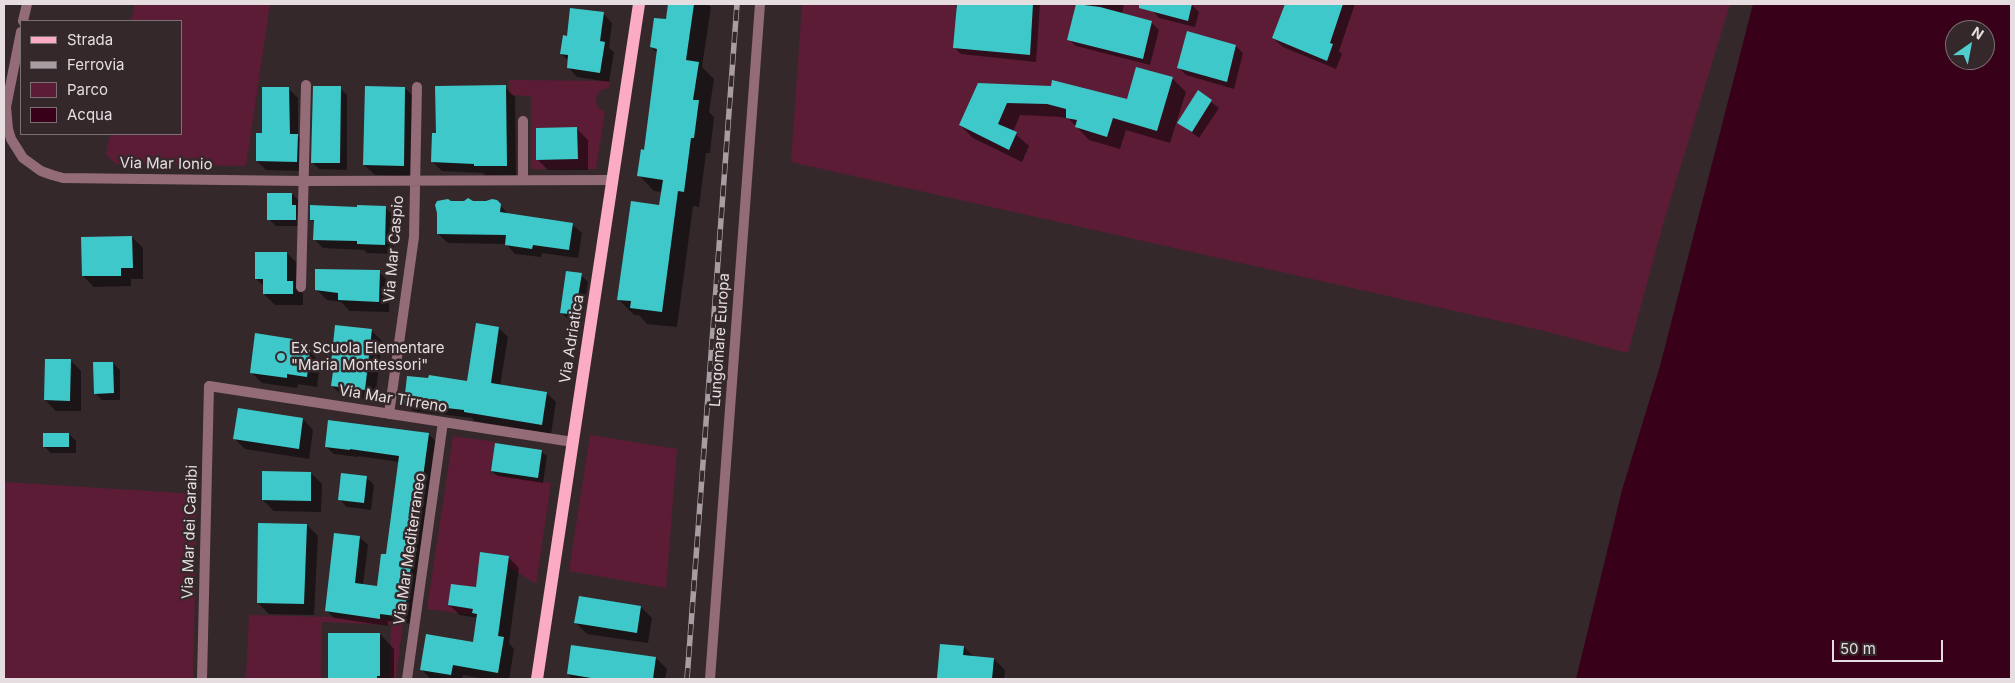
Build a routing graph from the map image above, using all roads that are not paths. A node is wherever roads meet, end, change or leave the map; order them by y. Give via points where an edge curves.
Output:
1 (27, 4) edge
2 (639, 4) edge
3 (760, 4) edge
4 (23, 20) edge
5 (20, 37) edge
6 (306, 85) dead end
7 (417, 87) dead end
8 (523, 121) dead end
9 (522, 180) junction
10 (612, 180) junction
11 (304, 181) junction
12 (415, 181) junction
13 (301, 287) dead end
14 (210, 386) joint
15 (389, 414) junction
16 (443, 422) junction
17 (573, 442) junction
18 (202, 679) edge
19 (407, 679) edge
20 (537, 679) edge
21 (710, 679) edge

1 - 4 street
2 - 10 main road, Via Adriatica
3 - 21 street, Lungomare Europa
5 - 11 street, Via Mar Ionio via 6,118 11,139 20,153 41,171 63,178
6 - 11 street
7 - 12 street, Via Mar Caspio
8 - 9 street
9 - 10 street, Via Mar Ionio
9 - 12 street, Via Mar Ionio
10 - 17 main road, Via Adriatica
11 - 12 street, Via Mar Ionio
11 - 13 street
12 - 15 street, Via Mar Caspio via 414,237
14 - 15 street, Via Mar Tirreno
14 - 18 street, Via Mar dei Caraibi
15 - 16 street, Via Mar Tirreno
16 - 17 street, Via Mar Tirreno
16 - 19 street, Via Mar Mediterraneo
17 - 20 main road, Via Adriatica

